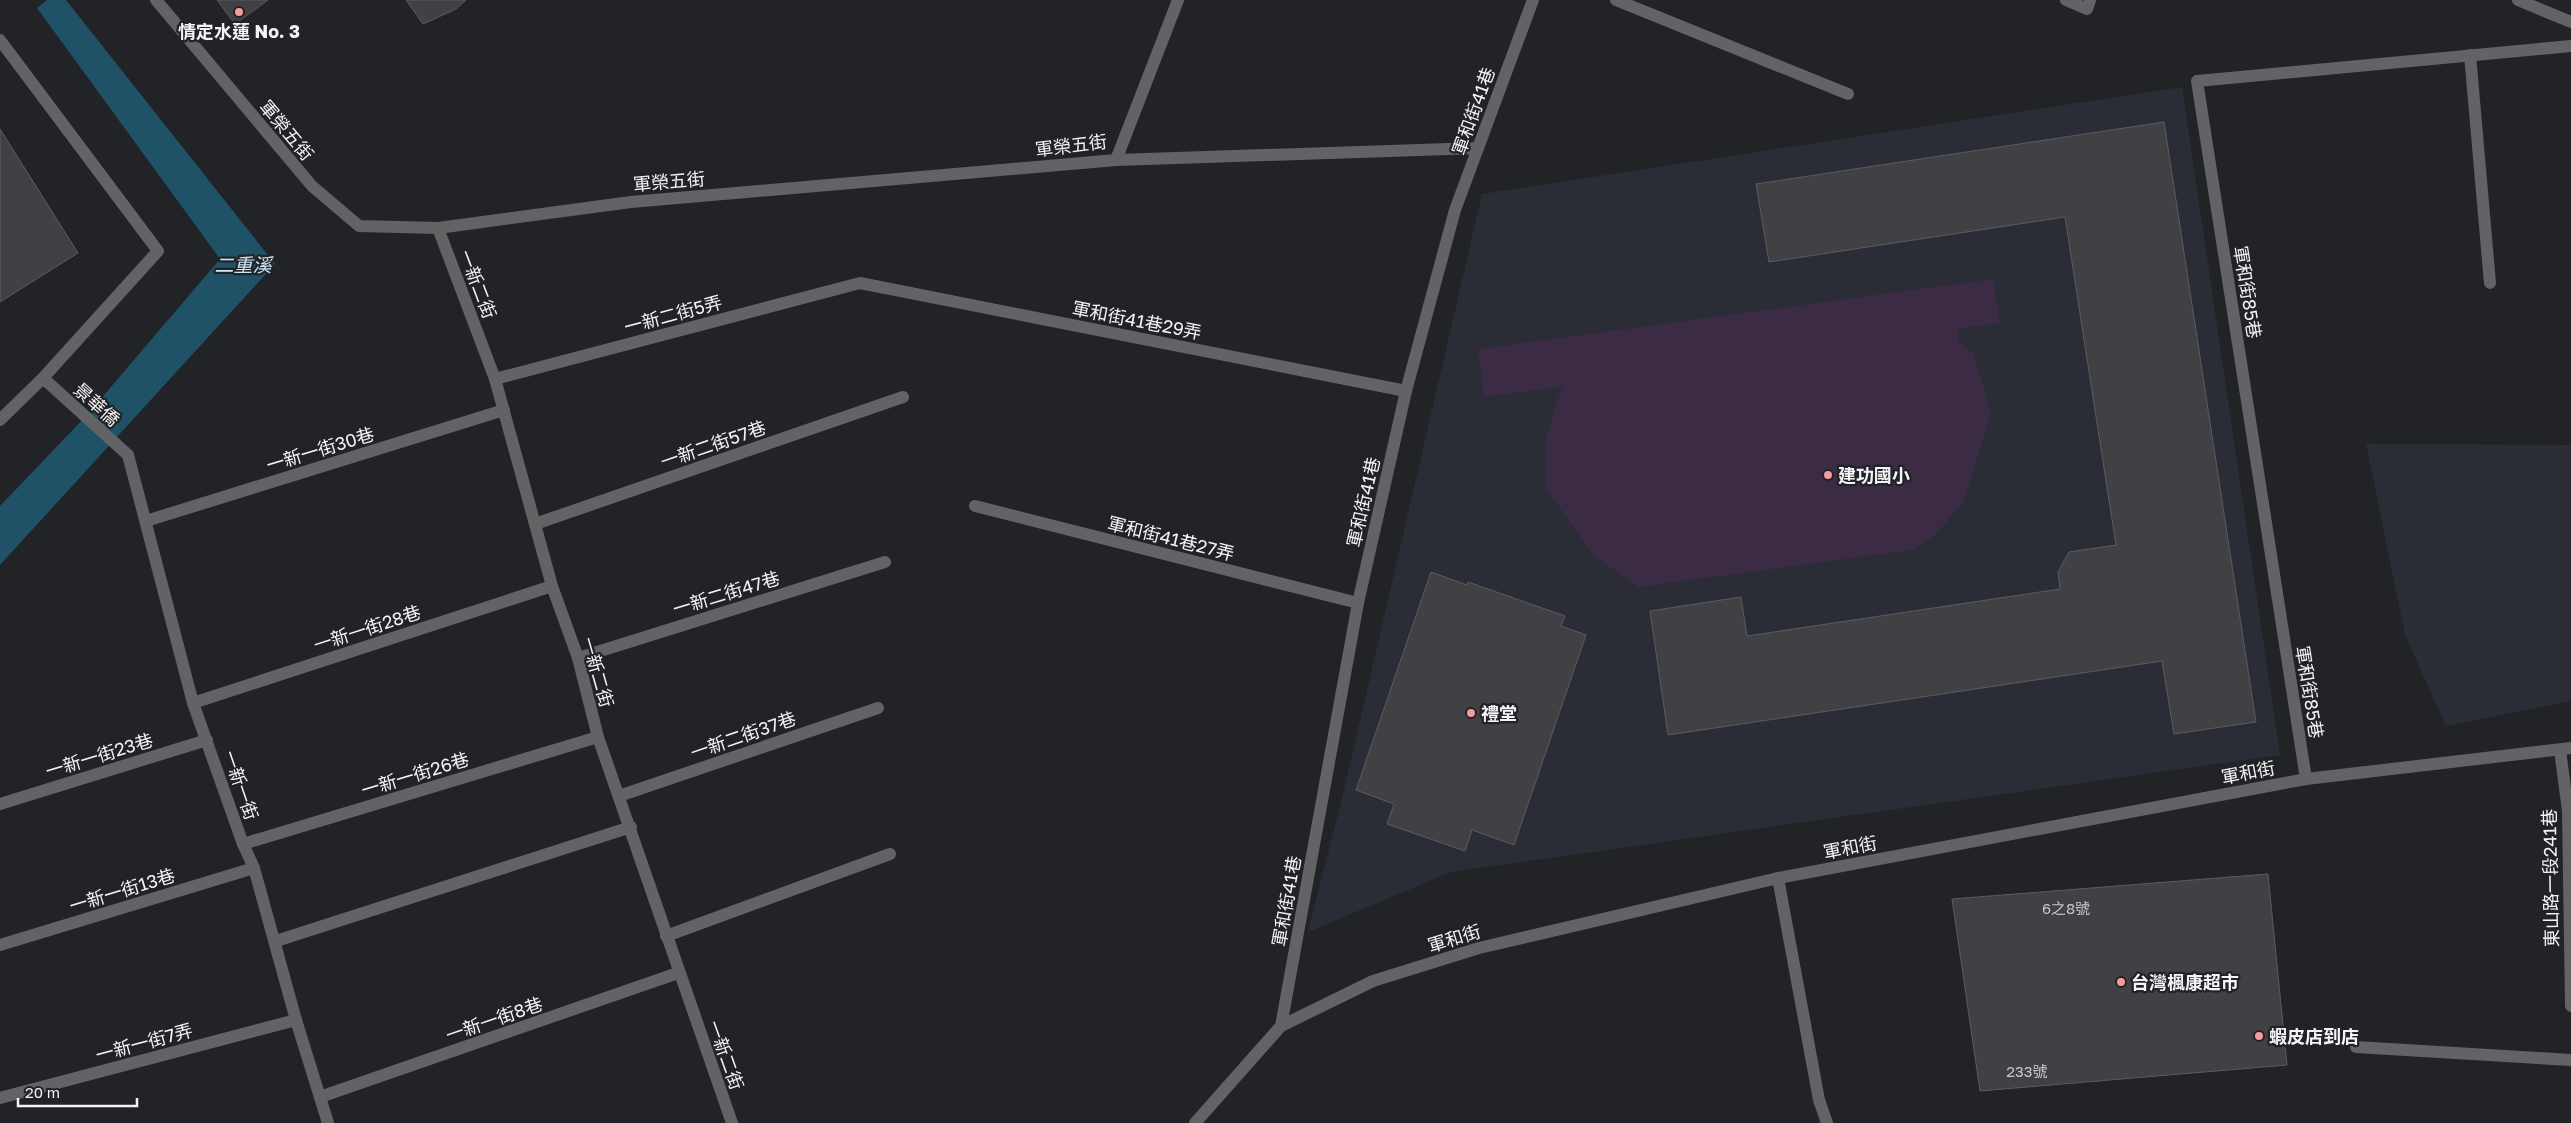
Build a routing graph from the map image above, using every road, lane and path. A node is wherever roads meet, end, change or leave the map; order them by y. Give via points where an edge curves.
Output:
1 (156, 0) edge
2 (1178, 0) edge
3 (1533, 0) edge
4 (1616, 0) edge
5 (2066, 0) edge
6 (2090, 0) edge
7 (2518, 0) edge
8 (2571, 22) edge
9 (0, 40) edge
10 (2571, 46) edge
11 (2470, 55) junction
12 (1848, 94) dead end
13 (1478, 148) junction
14 (1116, 160) junction
15 (438, 228) junction
16 (860, 283) joint
17 (2490, 283) dead end
18 (43, 378) junction
19 (495, 379) junction
20 (1406, 390) junction
21 (903, 397) dead end
22 (504, 410) junction
23 (0, 420) edge
24 (128, 455) joint
25 (975, 506) dead end
26 (146, 521) junction
27 (535, 524) junction
28 (885, 562) dead end
29 (552, 586) junction
30 (1358, 603) junction
31 (578, 658) junction
32 (193, 703) junction
33 (878, 708) dead end
34 (598, 738) junction
35 (208, 740) junction
36 (2565, 749) edge
37 (2306, 779) junction
38 (619, 796) junction
39 (0, 804) edge
40 (631, 827) junction
41 (243, 844) junction
42 (890, 854) dead end
43 (254, 868) junction
44 (1778, 878) junction
45 (666, 936) junction
46 (276, 941) junction
47 (0, 945) edge
48 (678, 973) junction
49 (2571, 1006) edge
50 (296, 1020) junction
51 (1282, 1026) junction
52 (2356, 1047) dead end
53 (2571, 1060) edge
54 (320, 1097) junction
55 (0, 1098) edge
56 (328, 1123) edge
57 (732, 1123) edge
58 (1195, 1123) edge
59 (1827, 1123) edge

1 - 15 street, 軍榮五街 via 306,180 359,226
2 - 14 street, 軍榮五街
3 - 13 street, 軍和街41巷
4 - 12 street
5 - 6 street via 2086,8
7 - 8 street
9 - 18 street via 158,251
10 - 11 street, 軍和街85巷
11 - 17 street
11 - 37 street, 軍和街85巷 via 2197,81
13 - 14 street
13 - 20 street, 軍和街41巷 via 1455,210
14 - 15 street, 軍榮五街 via 630,202
15 - 19 street, 一新二街
16 - 19 street, 一新二街5弄
16 - 20 street, 軍和街41巷29弄
18 - 23 street
18 - 24 street, 景華僑
19 - 22 street, 一新二街
20 - 30 street, 軍和街41巷
21 - 27 street, 一新二街57巷
22 - 26 street, 一新一街30巷
22 - 27 street, 一新二街
24 - 26 street, 一新一街
25 - 30 street, 軍和街41巷27弄
26 - 32 street, 一新一街
27 - 29 street, 一新二街
28 - 31 street, 一新二街47巷
29 - 31 street, 一新二街
29 - 32 street, 一新一街28巷
30 - 51 street, 軍和街41巷
31 - 34 street, 一新二街
32 - 35 street, 一新一街
33 - 38 street, 一新二街37巷
34 - 38 street, 一新二街
34 - 41 street, 一新一街26巷
35 - 39 street, 一新一街23巷
35 - 41 street, 一新一街
36 - 37 street, 軍和街
36 - 49 street, 東山路一段241巷
37 - 44 street, 軍和街
38 - 40 street, 一新二街
40 - 45 street, 一新二街
40 - 46 street
41 - 43 street, 一新一街
42 - 45 street
43 - 46 street, 一新一街
43 - 47 street, 一新一街13巷
44 - 51 street, 軍和街 via 1479,948 1373,982
44 - 59 street via 1819,1100
45 - 48 street, 一新二街
46 - 50 street, 一新一街
48 - 54 street, 一新一街8巷
48 - 57 street, 一新二街
50 - 54 street, 一新一街
50 - 55 street, 一新一街7弄
51 - 58 street, 軍和街
52 - 53 street
54 - 56 street, 一新一街

